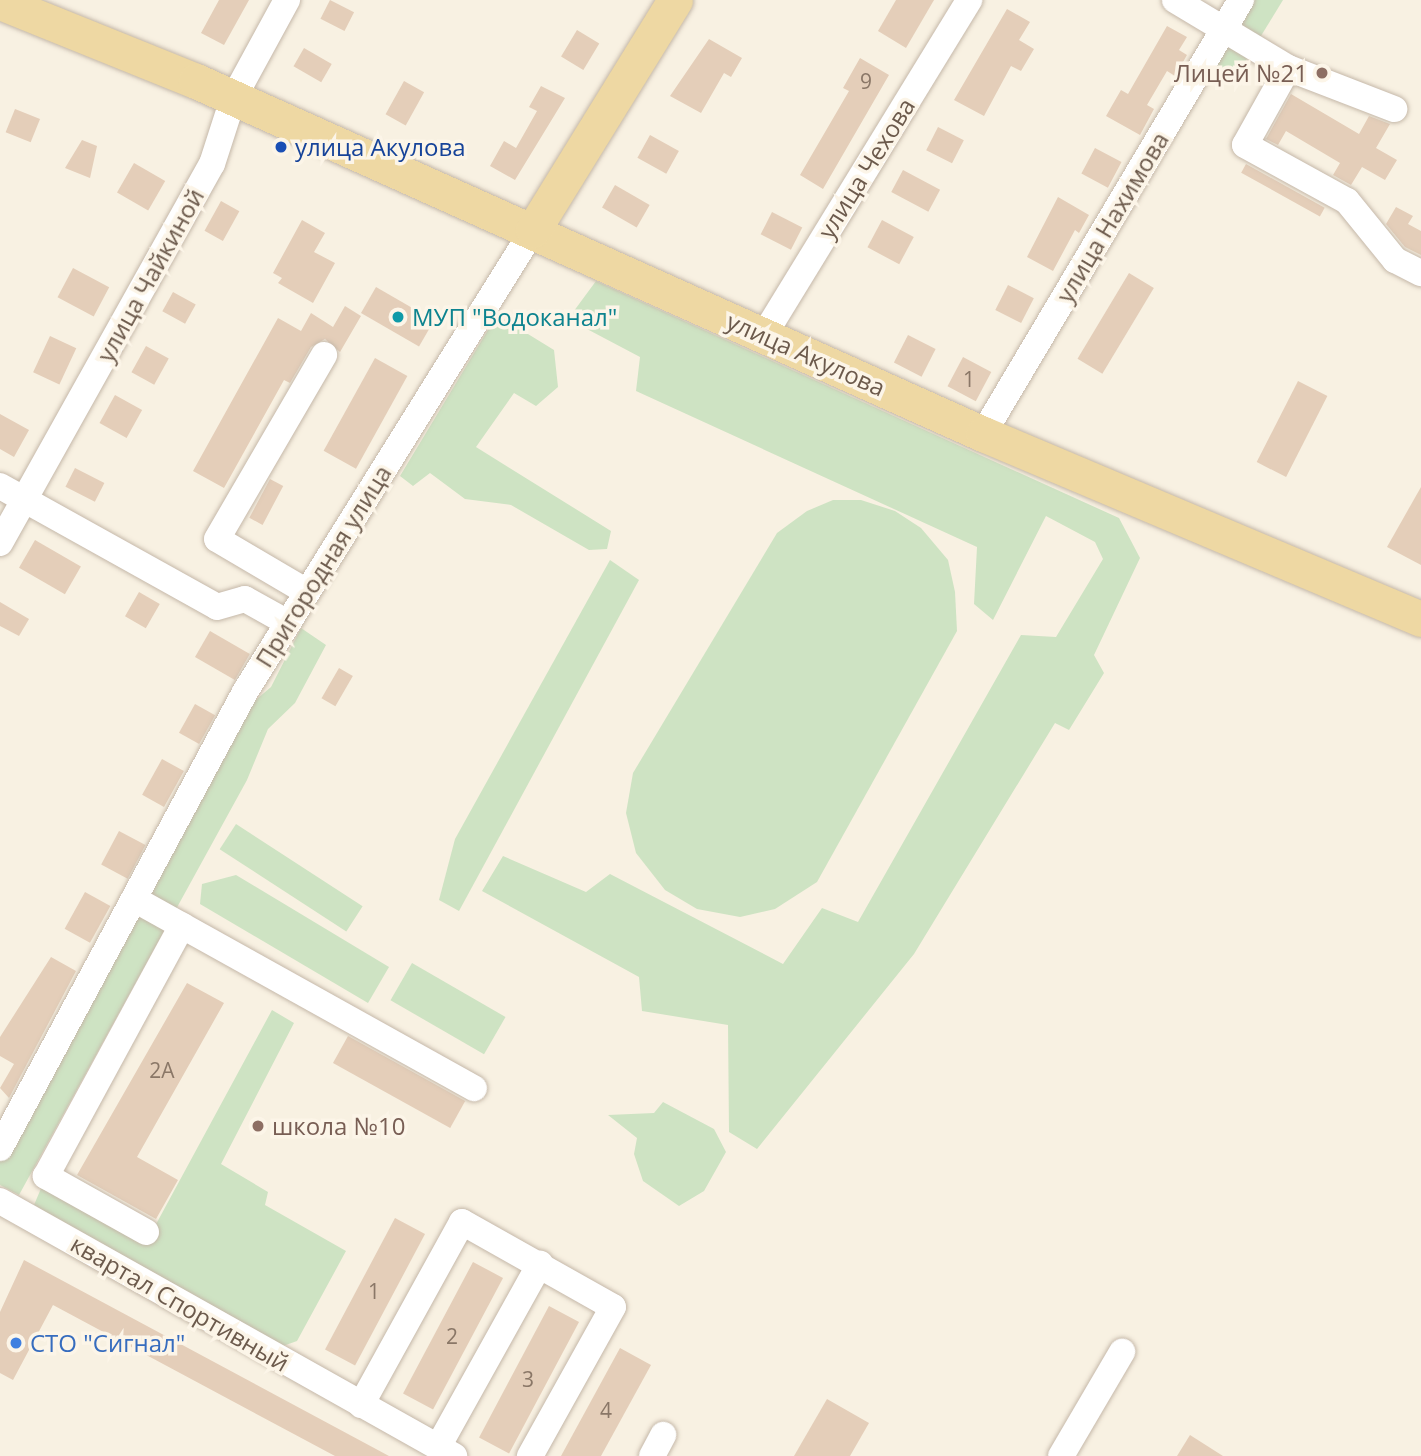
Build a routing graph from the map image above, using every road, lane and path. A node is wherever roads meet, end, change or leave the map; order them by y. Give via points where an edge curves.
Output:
1 (287, 0) edge
2 (676, 0) edge
3 (969, 0) edge
4 (1175, 0) edge
5 (1241, 0) edge
6 (0, 2) edge
7 (39, 8) edge
8 (1223, 29) junction
9 (1288, 68) junction
10 (233, 99) junction
11 (1394, 109) dead end
12 (533, 230) junction
13 (1421, 273) edge
14 (764, 335) junction
15 (324, 355) dead end
16 (984, 434) junction
17 (0, 486) edge
18 (24, 500) junction
19 (0, 543) edge
20 (307, 592) junction
21 (1421, 619) edge
22 (288, 623) junction
23 (134, 899) junction
24 (182, 926) junction
25 (474, 1088) dead end
26 (0, 1148) edge
27 (0, 1201) edge
28 (146, 1232) dead end
29 (540, 1264) junction
30 (1122, 1352) dead end
31 (360, 1405) junction
32 (446, 1451) edge
33 (530, 1456) edge
34 (1061, 1456) edge

1 - 10 street, улица Чайкиной
2 - 12 main road, Пригородная улица
3 - 14 street, улица Чехова
4 - 8 street
5 - 8 street, улица Нахимова
6 - 7 main road, улица Акулова
7 - 10 main road, улица Акулова
8 - 9 street
8 - 16 street, улица Нахимова
9 - 11 street
9 - 13 street via 1245,145 1347,201 1395,260
10 - 12 main road, улица Акулова
10 - 18 street, улица Чайкиной via 212,164
12 - 14 main road, улица Акулова
12 - 20 street, Пригородная улица
14 - 16 main road, улица Акулова
15 - 20 street via 217,540
16 - 21 main road, улица Акулова
17 - 18 street
18 - 19 street, улица Чайкиной
18 - 22 street via 218,607 245,599
20 - 22 street, Пригородная улица
22 - 23 street, Пригородная улица via 245,692
23 - 24 street
23 - 26 street, Пригородная улица
24 - 25 street
24 - 28 street via 46,1176
27 - 31 street, квартал Спортивный
29 - 31 street via 462,1222
29 - 32 street, квартал Спортивный
29 - 33 street via 613,1307
30 - 34 street
31 - 32 street, квартал Спортивный

